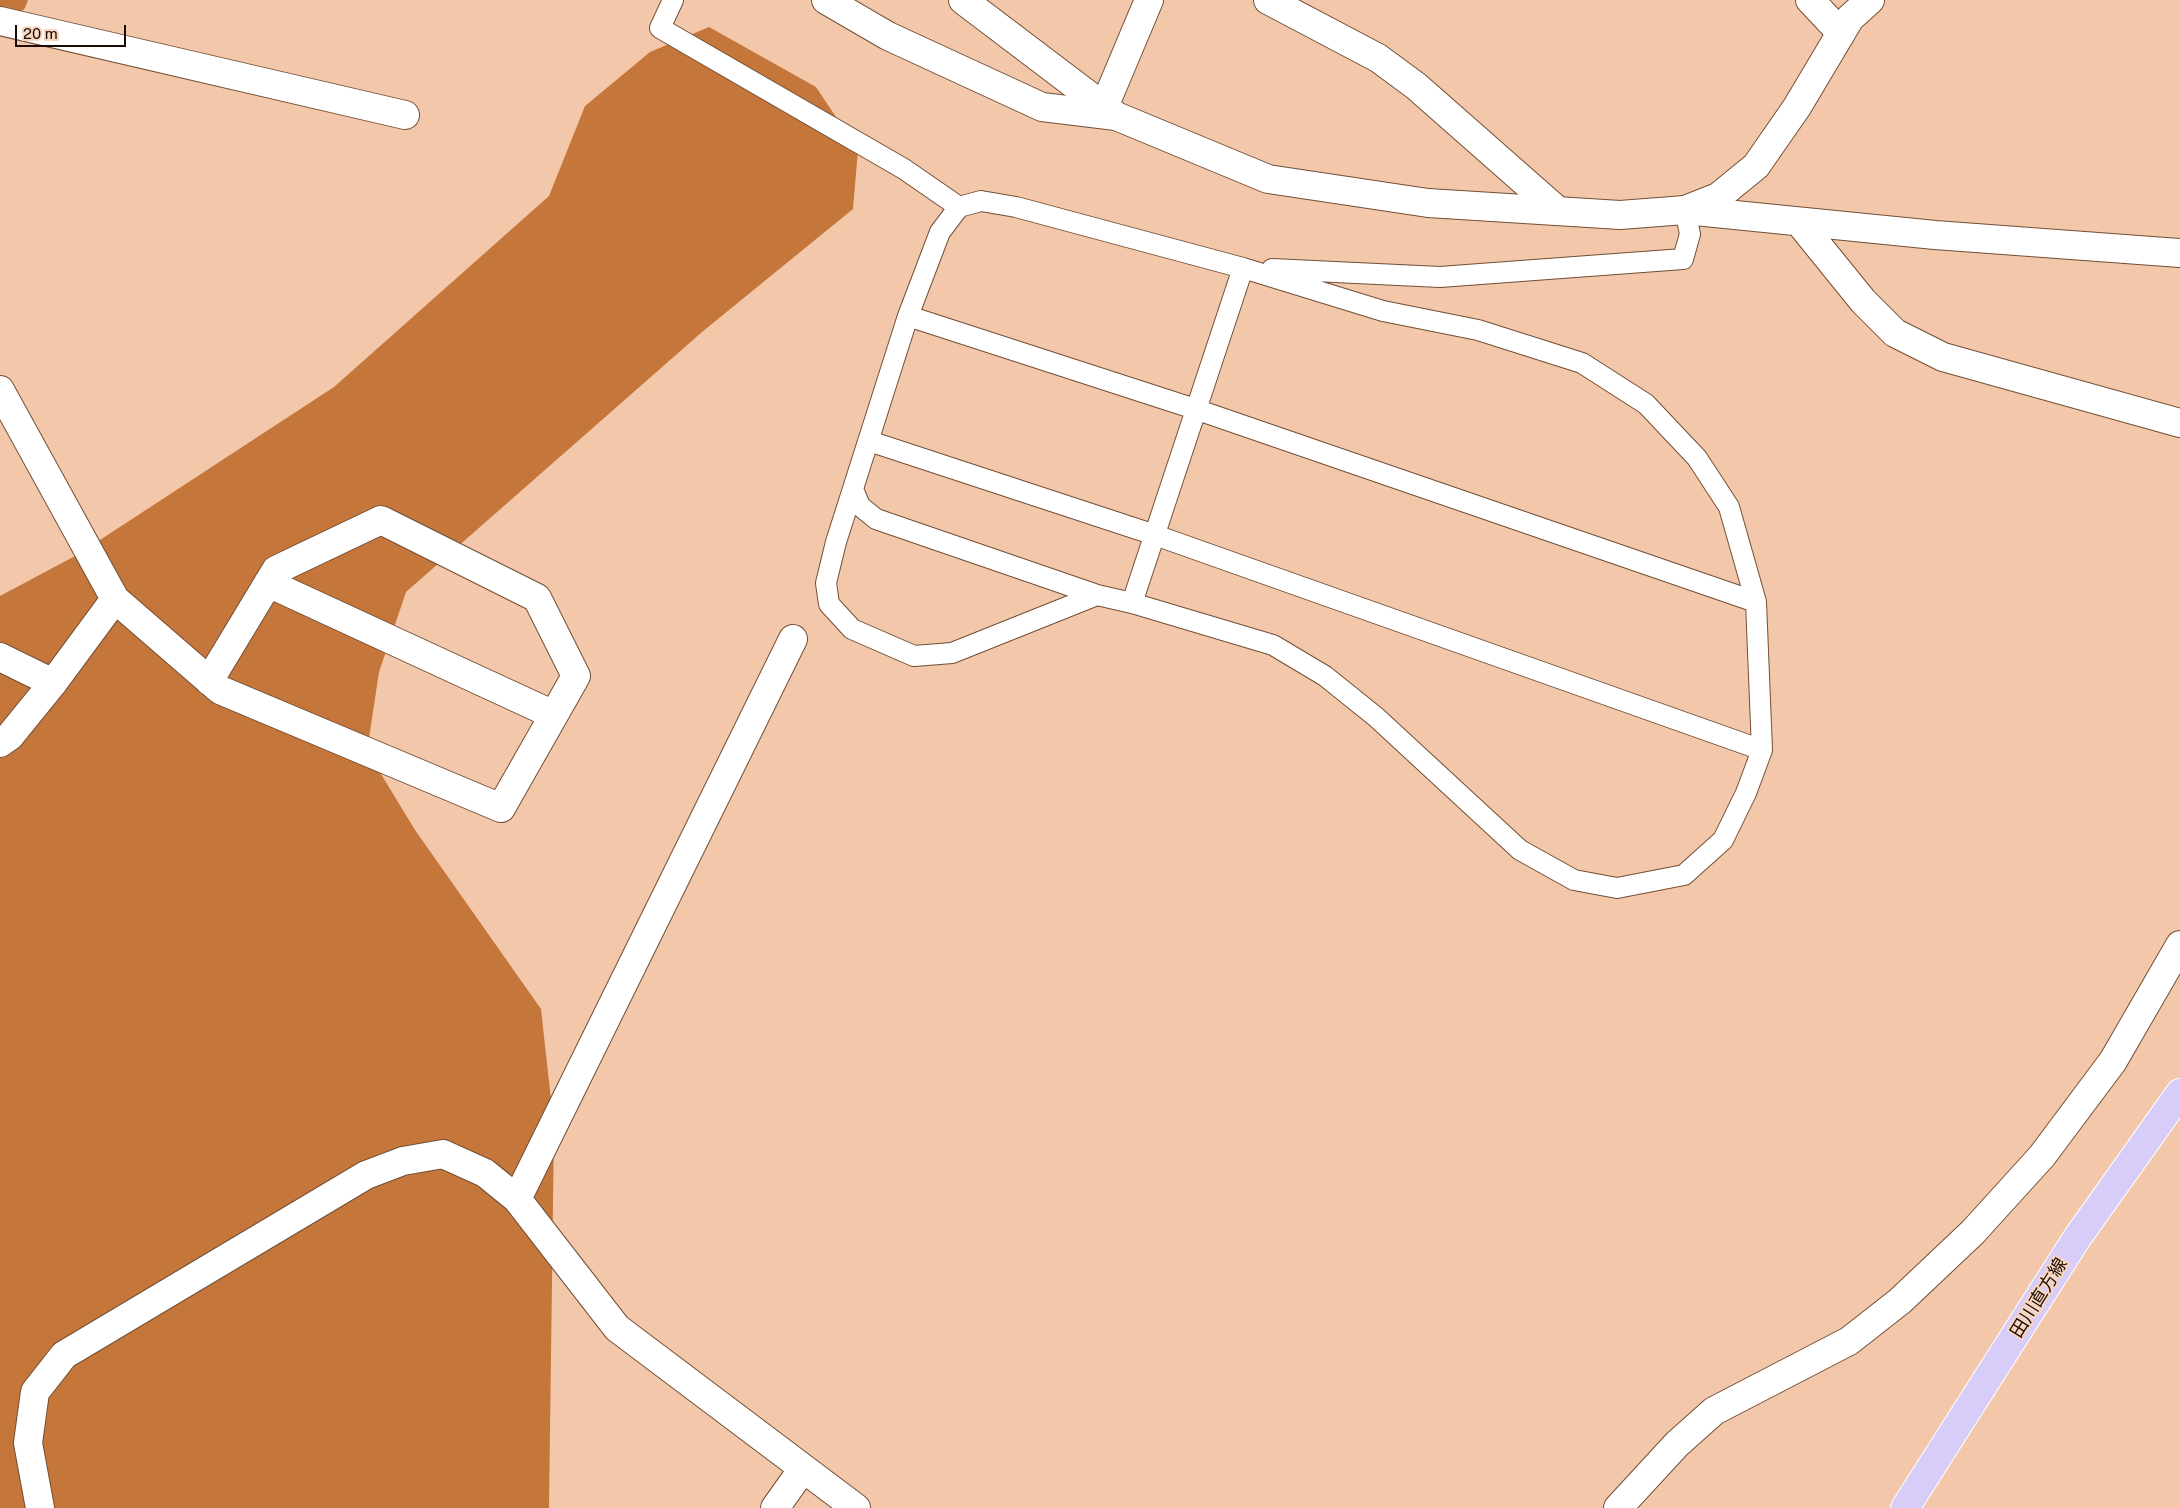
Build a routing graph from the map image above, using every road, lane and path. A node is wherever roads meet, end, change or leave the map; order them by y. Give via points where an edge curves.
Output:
1 (673, 0) edge
2 (826, 0) edge
3 (963, 0) edge
4 (1149, 0) edge
5 (1268, 0) edge
6 (1810, 0) edge
7 (1870, 0) edge
8 (0, 21) edge
9 (1841, 33) junction
10 (1110, 111) junction
11 (405, 115) dead end
12 (960, 207) junction
13 (1685, 210) junction
14 (1558, 211) junction
15 (1799, 222) junction
16 (2180, 253) edge
17 (1243, 268) junction
18 (908, 316) junction
19 (0, 390) edge
20 (1195, 409) junction
21 (2180, 423) edge
22 (869, 441) junction
23 (853, 489) junction
24 (1154, 535) junction
25 (268, 583) junction
26 (1097, 595) junction
27 (115, 599) junction
28 (1756, 602) junction
29 (1132, 603) junction
30 (793, 639) dead end
31 (0, 657) edge
32 (209, 681) junction
33 (53, 683) junction
34 (554, 716) junction
35 (0, 743) edge
36 (1762, 750) junction
37 (2180, 945) edge
38 (2180, 1093) edge
39 (517, 1198) junction
40 (802, 1470) junction
41 (40, 1508) edge
42 (775, 1508) edge
43 (856, 1508) edge
44 (1618, 1508) edge
45 (1905, 1508) edge

1 - 12 lane via 660,28 904,169
2 - 10 street via 888,36 1042,107
3 - 10 street
4 - 10 street
5 - 14 street via 1378,58 1416,86
6 - 9 street
7 - 9 street via 1850,18
8 - 11 street
9 - 13 street via 1797,107 1756,166 1718,197
10 - 14 street via 1268,179 1428,203
12 - 17 lane via 981,201 1016,208
12 - 18 lane via 940,232
13 - 14 street via 1620,215
13 - 15 street
13 - 17 lane via 1690,234 1683,259 1440,277
15 - 16 street
15 - 21 street via 1863,300 1896,333 1943,357
17 - 20 lane
17 - 28 lane via 1383,311 1478,330 1582,364 1646,404 1697,458 1728,508
18 - 20 lane
18 - 22 lane
19 - 27 street
20 - 24 lane
20 - 28 lane
22 - 23 lane
22 - 24 lane
23 - 26 lane via 860,506 876,518
23 - 26 lane via 826,583 830,604 852,628 914,656 952,652
24 - 29 lane
24 - 36 lane
25 - 32 street
25 - 34 street
25 - 34 street via 276,570 381,520 537,598 576,676
26 - 29 lane
27 - 32 street
27 - 33 street
28 - 36 lane
29 - 36 lane via 1274,645 1325,676 1376,716 1520,850 1574,880 1617,888 1684,875 1723,840
30 - 39 street
31 - 33 street
32 - 34 street via 220,690 501,808
33 - 35 street via 10,736
37 - 44 street via 2113,1062 2042,1156 1973,1232 1900,1301 1849,1341 1714,1411 1677,1444
38 - 45 main road, 田川直方線 via 2077,1238
39 - 40 street via 617,1328
39 - 41 street via 485,1173 443,1154 403,1161 366,1175 64,1354 35,1392 28,1443
40 - 42 street
40 - 43 street

